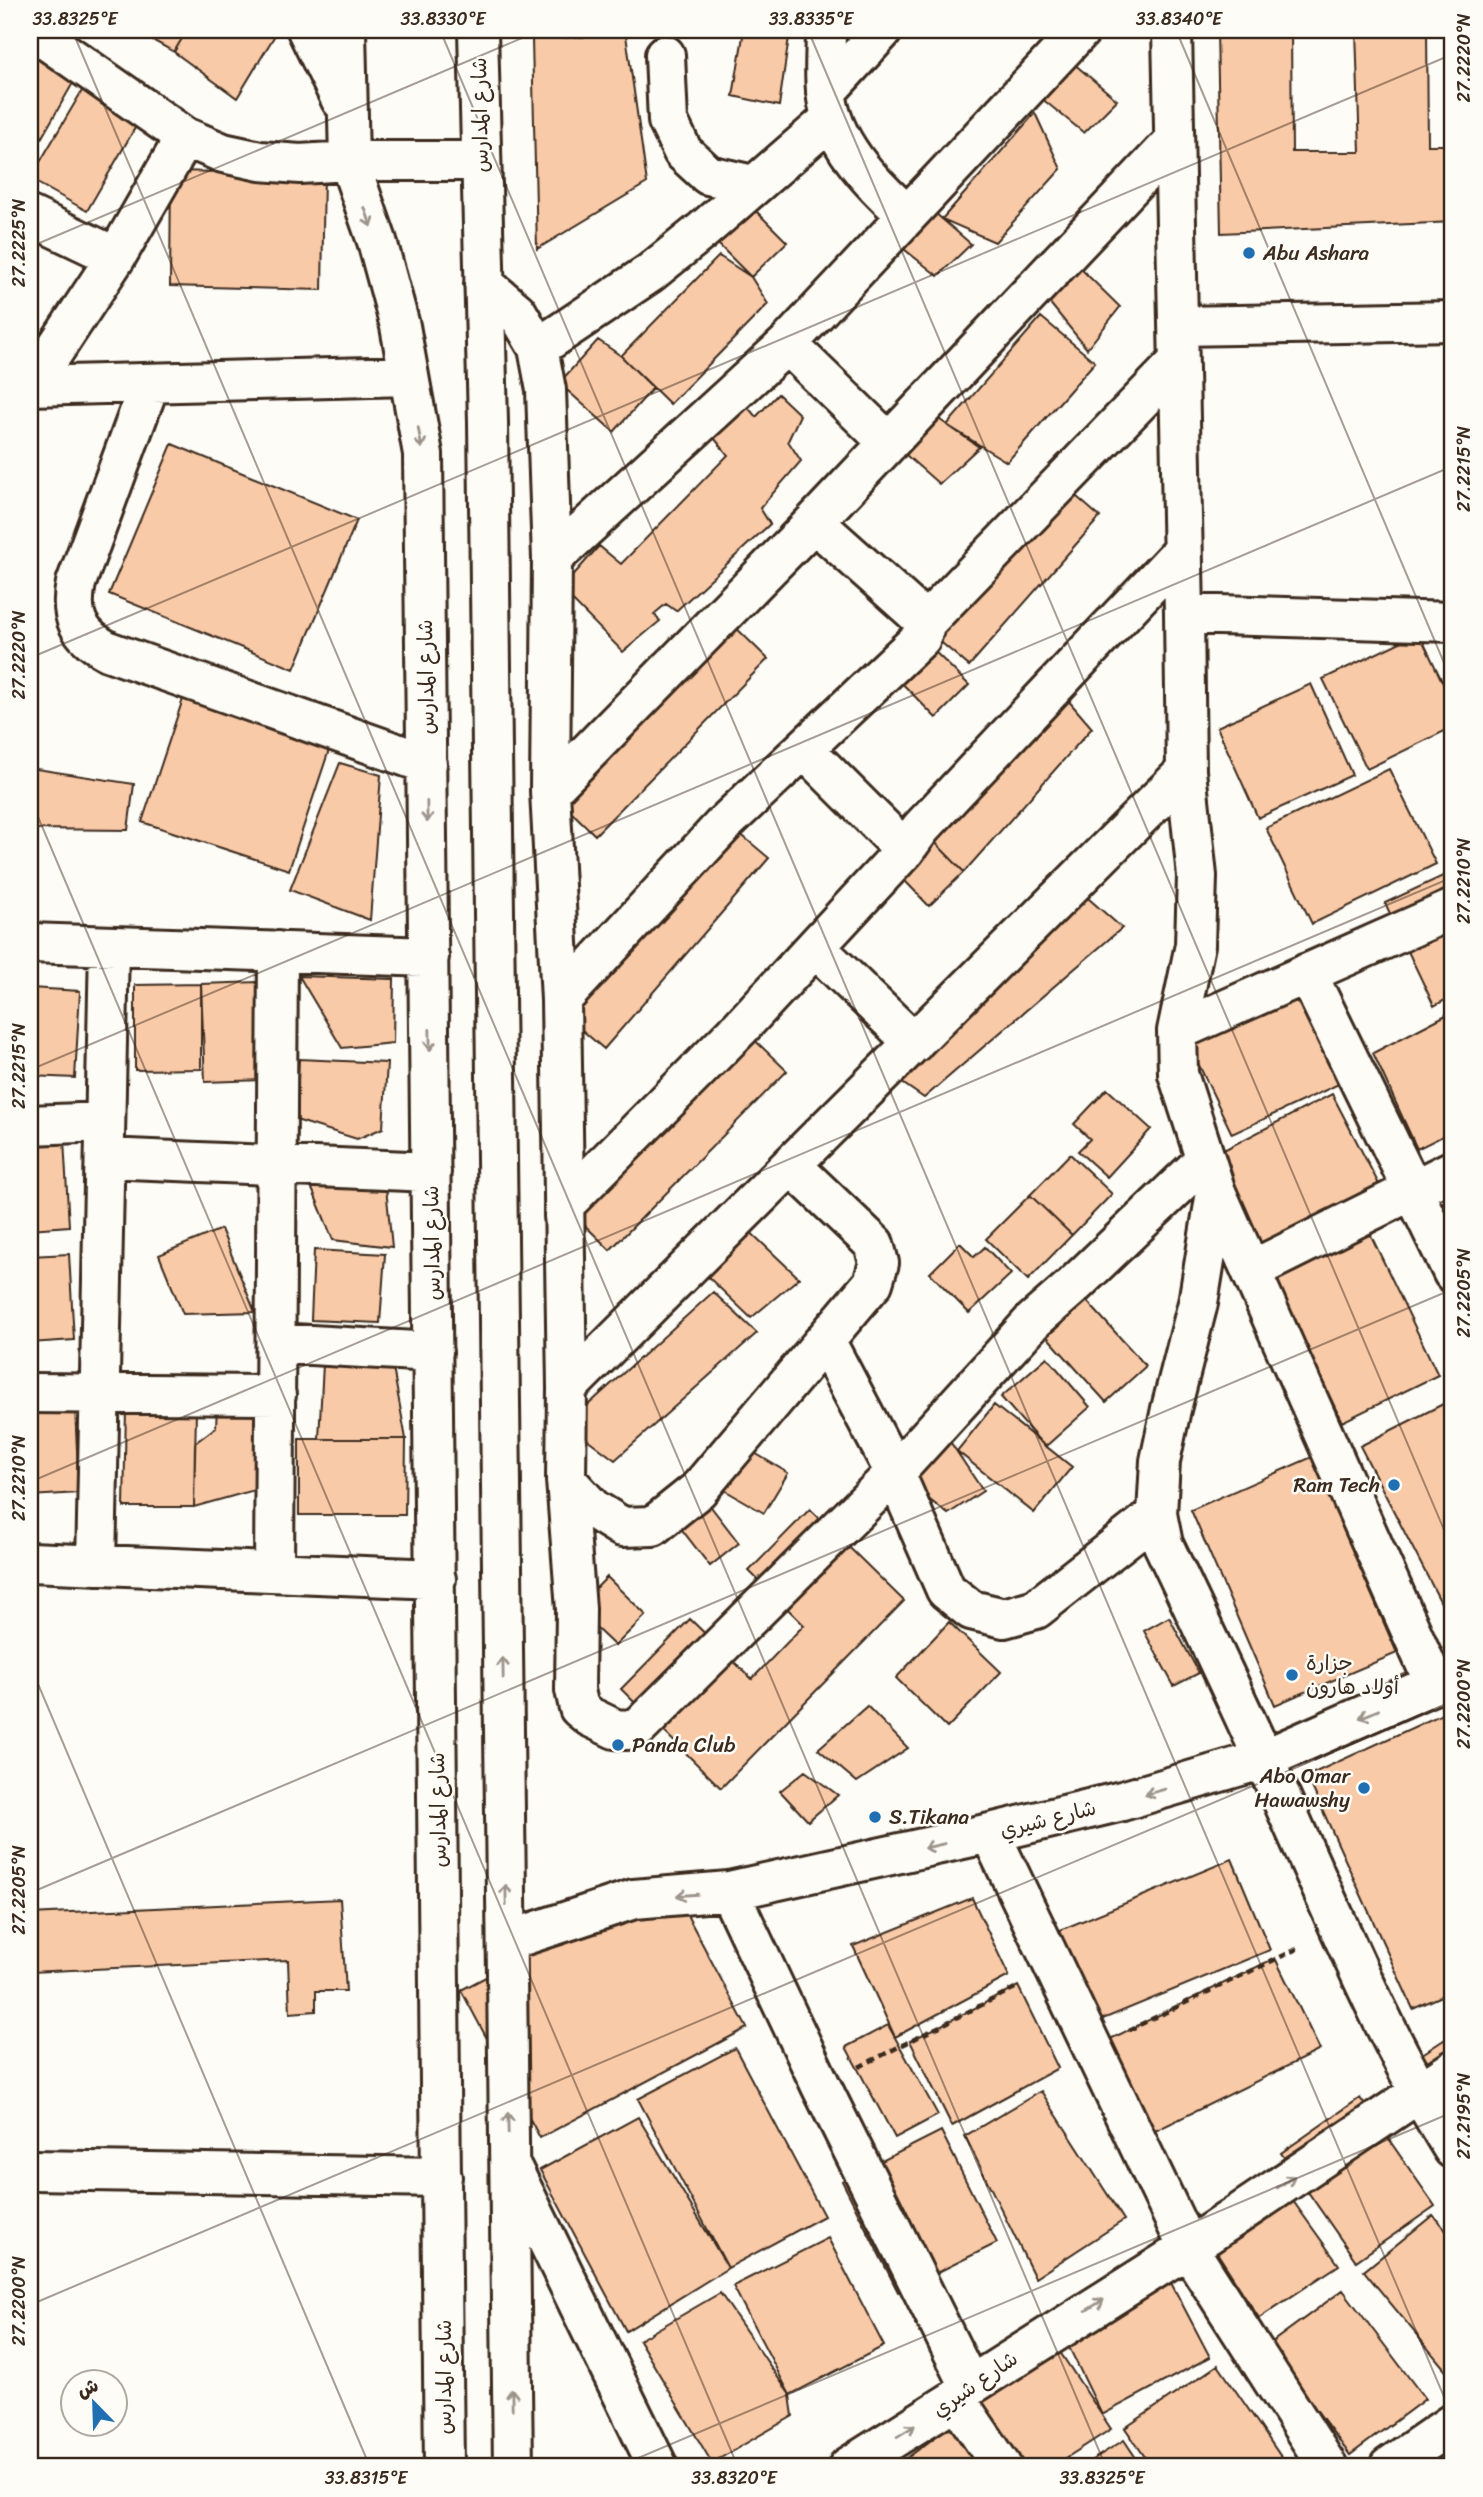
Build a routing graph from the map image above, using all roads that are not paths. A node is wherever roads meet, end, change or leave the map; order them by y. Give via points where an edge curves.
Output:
1 (32, 30) edge
2 (307, 30) edge
3 (346, 30) edge
4 (478, 30) edge
5 (825, 30) edge
6 (883, 30) edge
7 (1081, 30) edge
8 (1172, 30) edge
9 (665, 55) dead end
10 (829, 105) junction
11 (346, 110) junction
12 (185, 137) junction
13 (1174, 141) junction
14 (349, 161) junction
15 (481, 162) junction
16 (753, 185) junction
17 (907, 215) junction
18 (30, 216) edge
19 (116, 257) junction
20 (484, 284) junction
21 (1453, 321) edge
22 (787, 344) junction
23 (1178, 344) junction
24 (538, 348) junction
25 (409, 376) junction
26 (150, 383) junction
27 (30, 386) edge
28 (889, 443) junction
29 (814, 522) junction
30 (1182, 551) junction
31 (552, 559) junction
32 (1185, 614) junction
33 (926, 622) junction
34 (1453, 622) edge
35 (804, 749) junction
36 (427, 764) junction
37 (1186, 771) junction
38 (550, 792) junction
39 (905, 850) junction
40 (1453, 909) edge
41 (30, 943) edge
42 (109, 946) junction
43 (815, 947) junction
44 (278, 951) junction
45 (429, 957) junction
46 (1307, 973) junction
47 (561, 1000) junction
48 (1177, 1031) junction
49 (914, 1043) junction
50 (30, 1125) edge
51 (105, 1140) junction
52 (790, 1165) junction
53 (277, 1166) junction
54 (1453, 1170) edge
55 (431, 1172) junction
56 (1211, 1176) junction
57 (1413, 1189) junction
58 (564, 1217) junction
59 (1252, 1270) junction
60 (1453, 1273) edge
61 (825, 1340) junction
62 (276, 1343) junction
63 (433, 1352) junction
64 (567, 1388) junction
65 (30, 1393) edge
66 (100, 1393) junction
67 (275, 1395) junction
68 (894, 1473) junction
69 (566, 1480) junction
70 (1157, 1514) junction
71 (30, 1562) edge
72 (96, 1565) junction
73 (274, 1572) junction
74 (436, 1579) junction
75 (1444, 1681) edge
76 (1264, 1759) junction
77 (990, 1833) junction
78 (729, 1891) junction
79 (507, 1941) junction
80 (1453, 2070) edge
81 (1419, 2093) junction
82 (1453, 2149) edge
83 (509, 2161) junction
84 (32, 2170) dead end
85 (442, 2177) junction
86 (1188, 2248) junction
87 (963, 2392) junction
88 (1453, 2423) edge
89 (444, 2467) edge
90 (513, 2467) edge
91 (657, 2467) edge
92 (848, 2467) edge
93 (1002, 2467) edge
94 (1328, 2467) edge
95 (1389, 2467) edge

1 - 12 street
2 - 11 street
3 - 11 street, شارع المدارس
4 - 15 street, شارع المدارس
5 - 10 street
6 - 10 street
7 - 17 street
8 - 13 street
9 - 16 street via 668,121 683,152 708,175
10 - 16 street
10 - 17 street via 851,154 876,187
11 - 14 street, شارع المدارس
12 - 14 street via 223,153 260,161
12 - 19 street
13 - 23 street
13 - 28 street
14 - 15 street
14 -> 25 street, شارع المدارس via 384,265
15 - 20 street, شارع المدارس
16 - 24 street via 650,273
17 - 22 street
18 - 19 street
19 - 27 street
20 - 24 street via 517,312
79 -> 20 street, شارع المدارس
21 - 23 street
22 - 28 street
22 - 31 street
23 - 30 street
23 - 33 street
24 - 31 street via 546,390
25 - 26 street
25 -> 36 street, شارع المدارس via 423,454
26 - 27 street
26 - 36 street via 76,583 74,608 82,631 108,651
28 - 29 street
29 - 33 street
29 - 38 street
30 - 32 street
30 - 39 street
31 - 38 street
32 - 34 street
32 - 37 street
33 - 35 street via 920,638
35 - 39 street
35 - 47 street via 726,822
36 -> 45 street, شارع المدارس
37 - 48 street via 1198,876 1195,945
37 - 49 street
38 - 47 street
39 - 43 street
40 - 46 street
41 - 42 street
42 - 44 street
42 - 51 street
43 - 49 street
43 - 58 street via 564,1205
44 - 45 street
44 - 53 street
45 -> 55 street, شارع المدارس
46 - 48 street
46 - 57 street
47 - 58 street
48 - 56 street via 1178,1074
49 - 52 street
50 - 51 street
51 - 53 street
51 - 66 street
52 - 61 street via 874,1244 879,1264 873,1283
52 - 64 street
53 - 55 street
53 - 62 street
54 - 57 street
55 - 63 street, شارع المدارس
56 - 59 street
56 - 68 street via 1033,1321
56 - 70 street via 1198,1303 1160,1461
57 - 59 street
57 - 60 street
58 - 64 street
59 - 75 street
61 - 68 street
61 - 69 street via 698,1490 653,1526 622,1527 593,1509
62 - 63 street
62 - 67 street
63 - 74 street, شارع المدارس
64 - 69 street
65 - 66 street
66 - 67 street
66 - 72 street
67 - 73 street
68 - 69 street via 639,1727 627,1730 615,1729 579,1709
68 - 70 street via 946,1590 971,1611 1004,1618 1036,1609
70 - 76 street via 1163,1544
71 - 72 street
72 - 73 street
73 - 74 street
74 - 85 street, شارع المدارس
75 -> 76 street, شارع شيري
76 -> 77 street, شارع شيري via 1122,1801
76 - 81 street
77 -> 78 street, شارع شيري
77 - 86 street
78 -> 79 street, شارع شيري via 634,1899
78 - 87 street
83 -> 79 street, شارع المدارس
80 - 81 street, شارع شيري
81 - 82 street
86 -> 81 street, شارع شيري
90 -> 83 street, شارع المدارس
83 - 91 street
84 - 85 street
85 - 89 street, شارع المدارس
87 -> 86 street, شارع شيري
86 - 94 street
92 -> 87 street, شارع شيري
87 - 93 street
88 - 95 street

